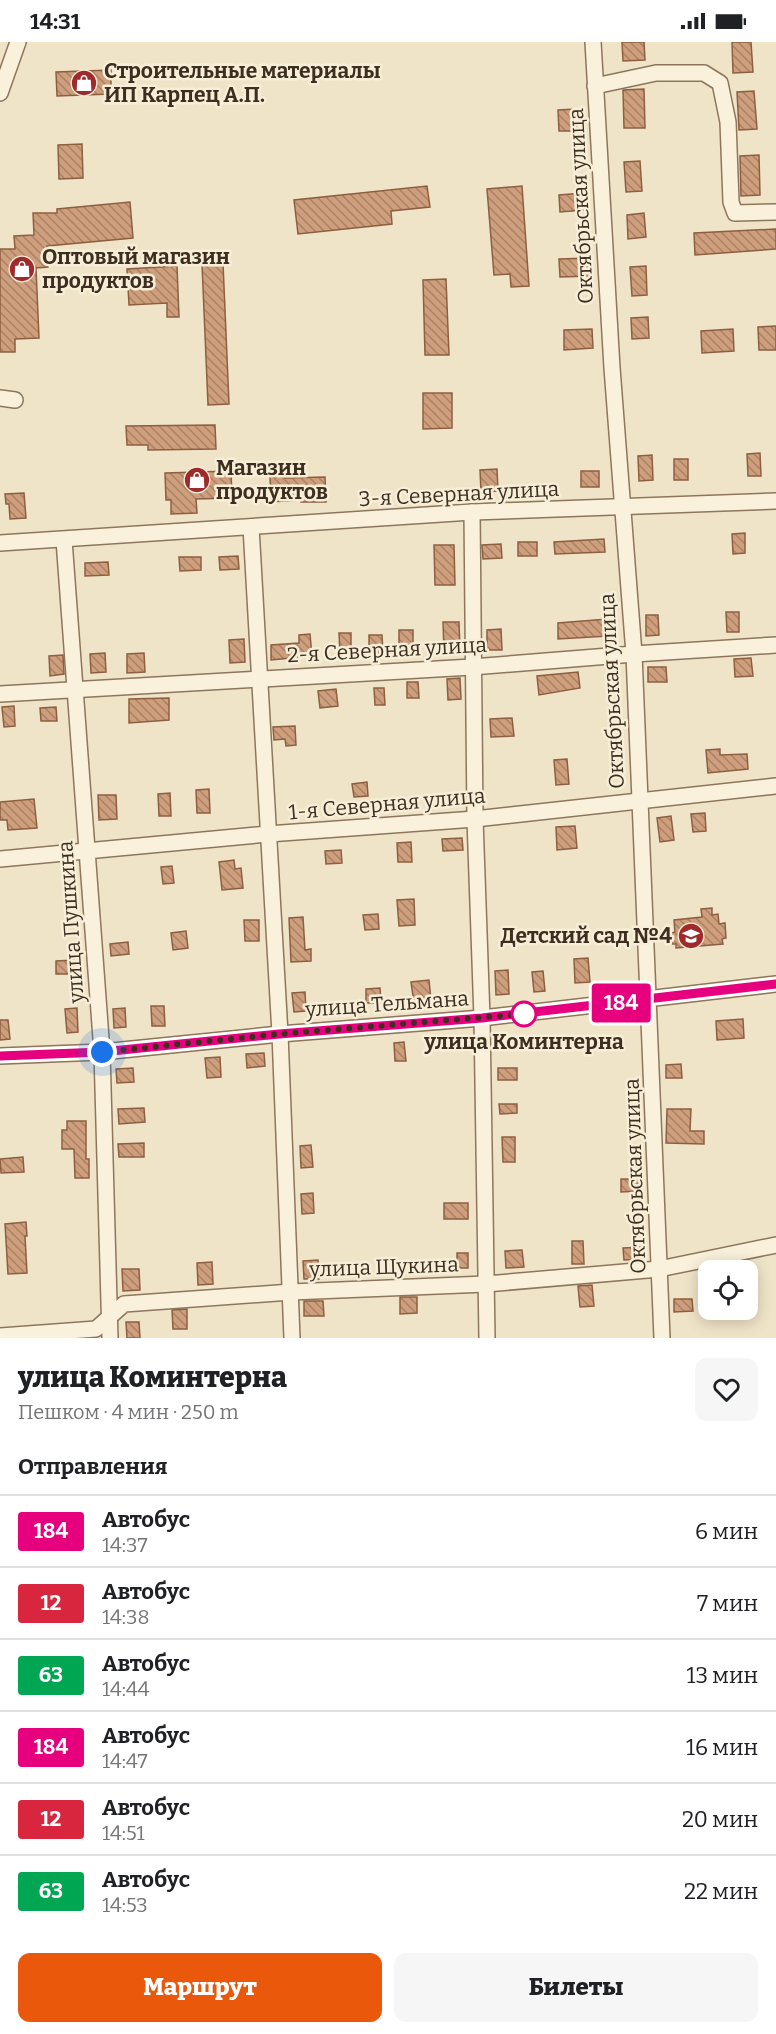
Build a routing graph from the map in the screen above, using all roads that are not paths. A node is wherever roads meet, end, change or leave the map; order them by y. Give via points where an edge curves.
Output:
1 (18, 42) edge
2 (593, 42) edge
3 (595, 86) junction
4 (0, 93) edge
5 (776, 212) edge
6 (776, 501) edge
7 (622, 507) junction
8 (472, 512) junction
9 (251, 527) junction
10 (64, 540) junction
11 (0, 543) edge
12 (776, 645) edge
13 (634, 654) junction
14 (472, 667) junction
15 (260, 678) junction
16 (76, 689) junction
17 (0, 694) edge
18 (776, 786) edge
19 (639, 800) junction
20 (475, 819) junction
21 (268, 834) junction
22 (87, 850) junction
23 (0, 860) edge
24 (776, 984) edge
25 (650, 1000) junction
26 (482, 1018) junction
27 (279, 1034) junction
28 (102, 1052) junction
29 (0, 1056) edge
30 (776, 1245) edge
31 (659, 1269) junction
32 (486, 1284) junction
33 (291, 1292) junction
34 (109, 1319) junction
35 (0, 1336) edge
36 (110, 1338) edge
37 (292, 1338) edge
38 (487, 1338) edge
39 (662, 1338) edge

1 - 4 street
2 - 3 street, Октябрьская улица
3 - 5 street via 656,73 704,73 720,83 728,122 731,202 735,213
3 - 7 street, Октябрьская улица
6 - 7 street, 3-я Северная улица
7 - 8 street, 3-я Северная улица
7 - 13 street, Октябрьская улица
8 - 9 street, 3-я Северная улица
8 - 14 street
9 - 10 street, 3-я Северная улица
9 - 15 street
10 - 11 street, 3-я Северная улица
10 - 16 street, улица Пушкина
12 - 13 street, 2-я Северная улица
13 - 14 street, 2-я Северная улица
13 - 19 street, Октябрьская улица
14 - 15 street, 2-я Северная улица
14 - 20 street
15 - 16 street, 2-я Северная улица
15 - 21 street
16 - 17 street, 2-я Северная улица
16 - 22 street, улица Пушкина
18 - 19 street, 1-я Северная улица
19 - 20 street, 1-я Северная улица
19 - 25 street, Октябрьская улица
20 - 21 street, 1-я Северная улица
20 - 26 street
21 - 22 street, 1-я Северная улица
21 - 27 street
22 - 23 street, 1-я Северная улица
22 - 28 street, улица Пушкина
24 - 25 street, улица Тельмана
25 - 26 street, улица Тельмана
25 - 31 street, Октябрьская улица
26 - 27 street, улица Тельмана
26 - 32 street
27 - 28 street, улица Тельмана
27 - 33 street
28 - 29 street, улица Тельмана
28 - 34 street, улица Пушкина
30 - 31 street, улица Щукина
31 - 32 street, улица Щукина
31 - 39 street, Октябрьская улица
32 - 33 street, улица Щукина
32 - 38 street
33 - 34 street, улица Щукина via 124,1304
33 - 37 street
34 - 35 street, улица Щукина via 96,1329
34 - 36 street, улица Пушкина

